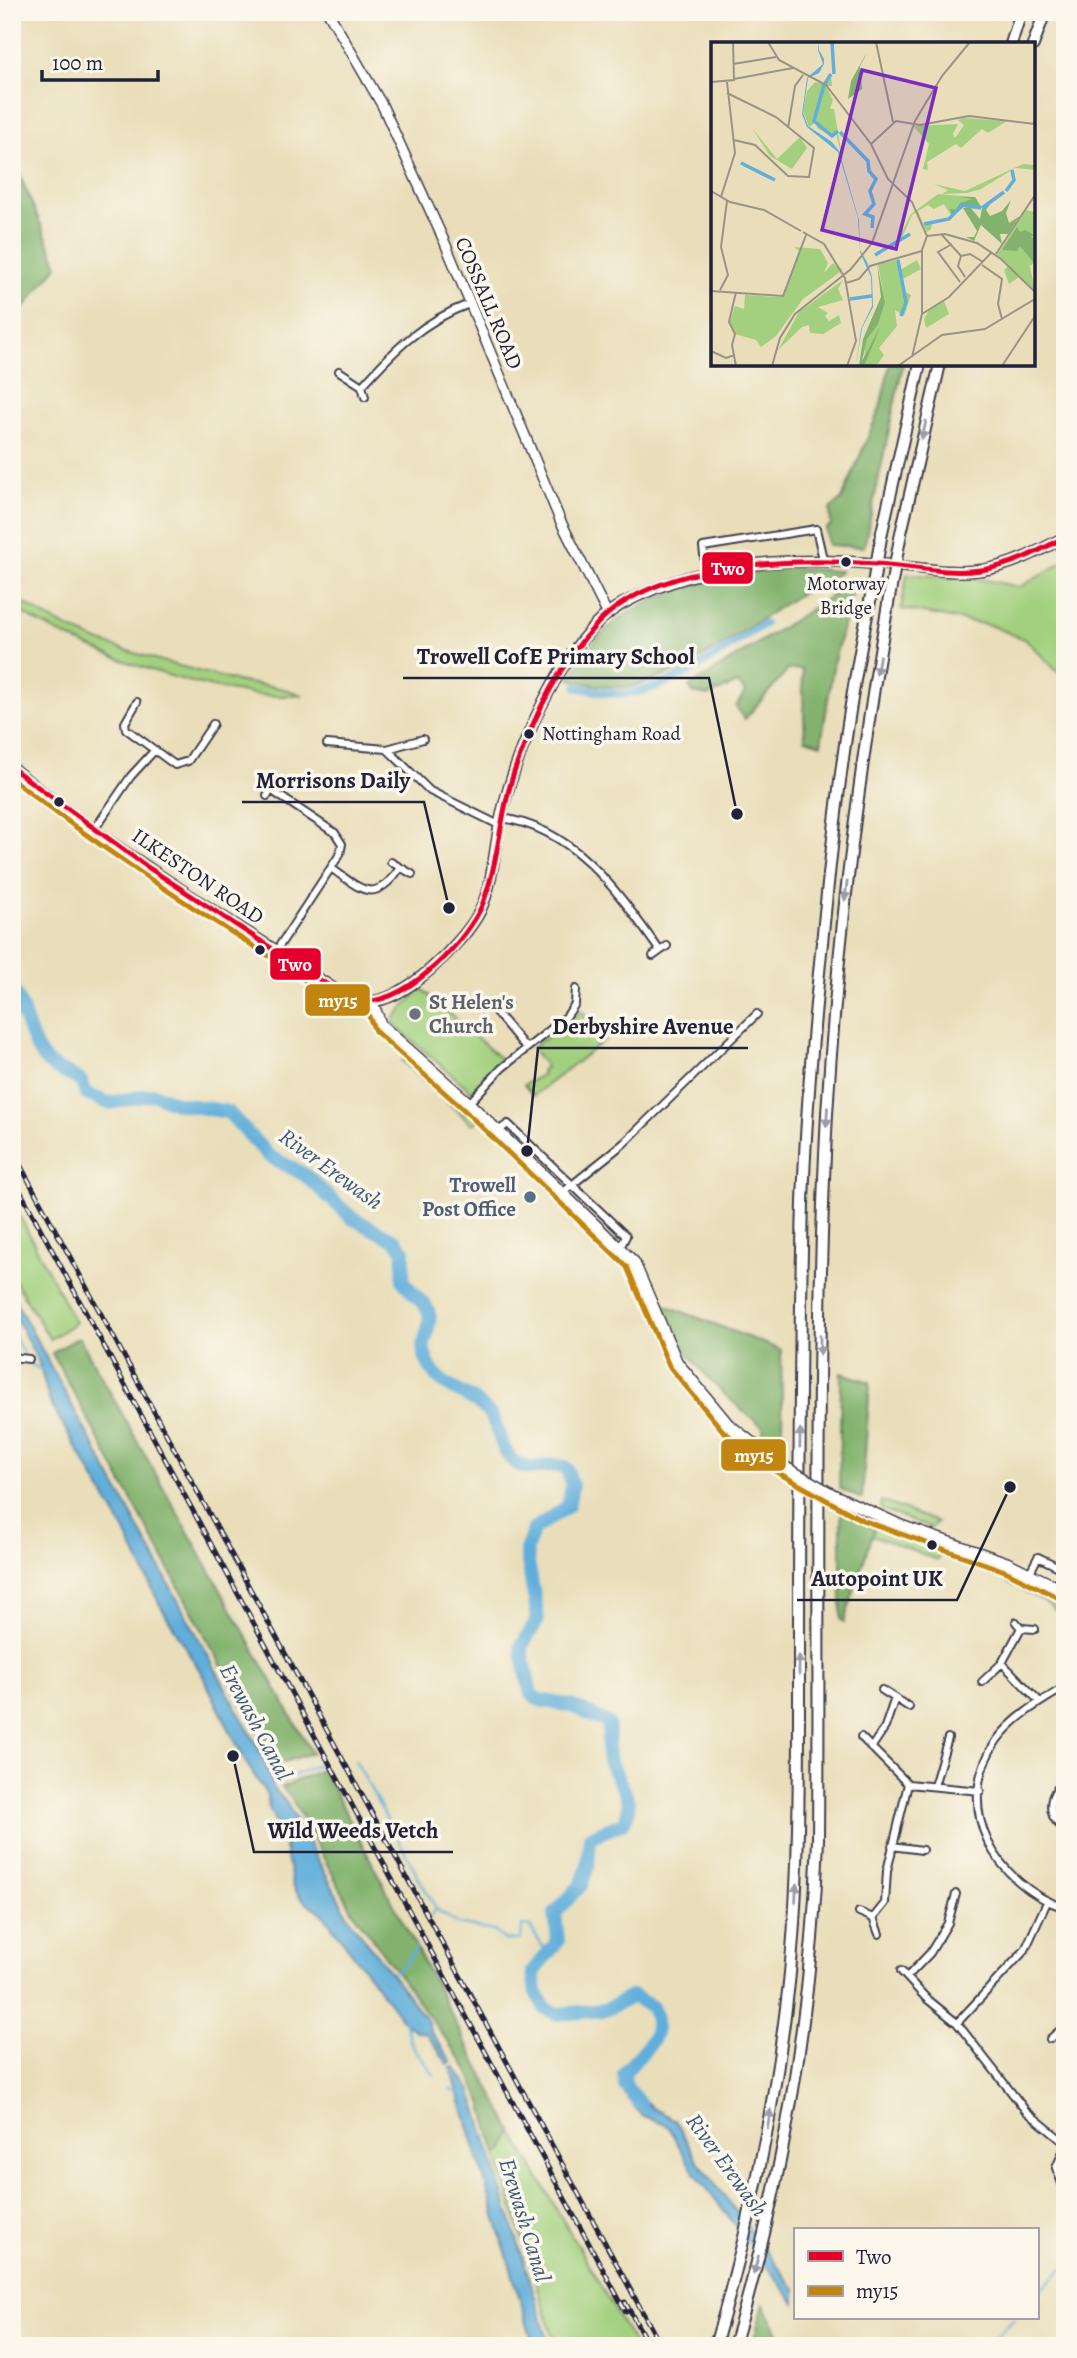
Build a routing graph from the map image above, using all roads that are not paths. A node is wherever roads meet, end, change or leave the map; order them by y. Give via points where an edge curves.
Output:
1 (328, 12) edge
2 (1021, 12) edge
3 (1045, 12) edge
4 (1012, 42) edge
5 (1034, 42) edge
6 (469, 304) junction
7 (920, 366) edge
8 (940, 366) edge
9 (339, 372) dead end
10 (362, 386) junction
11 (365, 397) dead end
12 (1065, 537) edge
13 (823, 559) junction
14 (706, 572) junction
15 (607, 613) junction
16 (133, 705) dead end
17 (212, 729) dead end
18 (423, 739) dead end
19 (327, 744) dead end
20 (387, 749) junction
21 (154, 751) junction
22 (12, 768) edge
23 (276, 782) dead end
24 (500, 822) junction
25 (94, 830) junction
26 (391, 862) dead end
27 (331, 868) junction
28 (400, 868) junction
29 (412, 874) dead end
30 (276, 951) junction
31 (653, 956) dead end
32 (576, 989) dead end
33 (372, 1001) junction
34 (507, 1003) dead end
35 (490, 1004) dead end
36 (498, 1011) junction
37 (757, 1014) dead end
38 (526, 1048) junction
39 (470, 1103) junction
40 (498, 1131) junction
41 (572, 1184) junction
42 (562, 1192) junction
43 (620, 1248) junction
44 (12, 1357) edge
45 (29, 1359) dead end
46 (1065, 1570) edge
47 (1030, 1572) junction
48 (1065, 1591) edge
49 (1016, 1622) dead end
50 (1021, 1628) junction
51 (1035, 1629) dead end
52 (1002, 1663) junction
53 (982, 1682) dead end
54 (1065, 1687) edge
55 (882, 1690) dead end
56 (895, 1698) junction
57 (1040, 1702) junction
58 (909, 1707) dead end
59 (860, 1737) dead end
60 (948, 1738) dead end
61 (871, 1748) junction
62 (1065, 1782) edge
63 (908, 1784) junction
64 (933, 1786) junction
65 (979, 1791) junction
66 (1065, 1829) edge
67 (892, 1846) junction
68 (922, 1850) dead end
69 (956, 1894) dead end
70 (1046, 1902) junction
71 (1065, 1908) edge
72 (859, 1912) dead end
73 (873, 1918) junction
74 (948, 1923) junction
75 (958, 1924) dead end
76 (879, 1934) dead end
77 (901, 1971) dead end
78 (907, 1977) junction
79 (957, 2023) junction
80 (1065, 2026) edge
81 (1058, 2033) junction
82 (1050, 2039) dead end
83 (1065, 2043) edge
84 (1065, 2145) edge
85 (1065, 2192) edge
86 (715, 2346) edge
87 (734, 2346) edge

1 - 6 street, COSSALL ROAD via 382,105
2 - 4 highway
3 - 5 highway
6 - 10 street via 428,322 408,337
6 - 15 street, COSSALL ROAD via 576,555
86 -> 7 highway, bridge via 757,2186 782,2045 796,1896 802,1245 807,1107 831,848 882,532
8 -> 87 highway, bridge via 889,598 852,839 833,1022 821,1296 816,1900 798,2072 775,2192
9 - 10 street
10 - 11 street
12 - 13 main road via 1014,562 977,571
13 - 14 main road via 791,559
13 - 14 street via 816,529 702,547
14 - 15 main road
15 - 24 main road via 560,674 514,772
16 - 21 street via 125,727
17 - 21 street via 183,765
18 - 20 street
19 - 20 street
20 - 24 street via 430,791
21 - 25 street
22 - 25 main road, ILKESTON ROAD
23 - 27 street via 269,793 340,837 341,851
24 - 31 street via 533,825 590,863 663,948
24 - 33 main road via 484,900 466,934 447,956 414,980
25 - 30 main road, ILKESTON ROAD
26 - 28 street
27 - 28 street via 371,891 387,885
27 - 30 street
28 - 29 street
30 - 33 main road, ILKESTON ROAD via 339,990
32 - 38 street via 575,1004 566,1017
33 - 39 main road via 381,1025
34 - 36 street
35 - 36 street
36 - 38 street
37 - 41 street via 624,1143
38 - 39 street
39 - 40 main road
40 - 41 street via 508,1124
40 - 42 main road
41 - 42 street
41 - 43 street via 626,1237
42 - 43 main road
43 - 47 main road, bridge via 640,1275 677,1362 728,1424 778,1463 834,1496
44 - 45 street
46 - 47 street via 1038,1557
47 - 48 main road
49 - 50 street
50 - 51 street
50 - 52 street
52 - 53 street
52 - 57 street
54 - 57 street
55 - 56 street
56 - 58 street
56 - 61 street via 885,1727
57 - 65 street via 997,1741
59 - 61 street
60 - 64 street
61 - 63 street
62 - 66 street via 1050,1803 1055,1820
63 - 64 street
63 - 67 street
64 - 65 street
65 - 70 street via 985,1836 997,1862 1020,1886
67 - 68 street
67 - 73 street via 885,1903
69 - 74 street
70 - 71 street
70 - 79 street via 1025,1950
72 - 73 street
73 - 76 street
74 - 75 street
74 - 78 street via 930,1953
77 - 78 street
78 - 79 street
79 - 84 street via 1026,2111
80 - 81 street
81 - 82 street
81 - 83 street
84 - 85 street via 1056,2168

